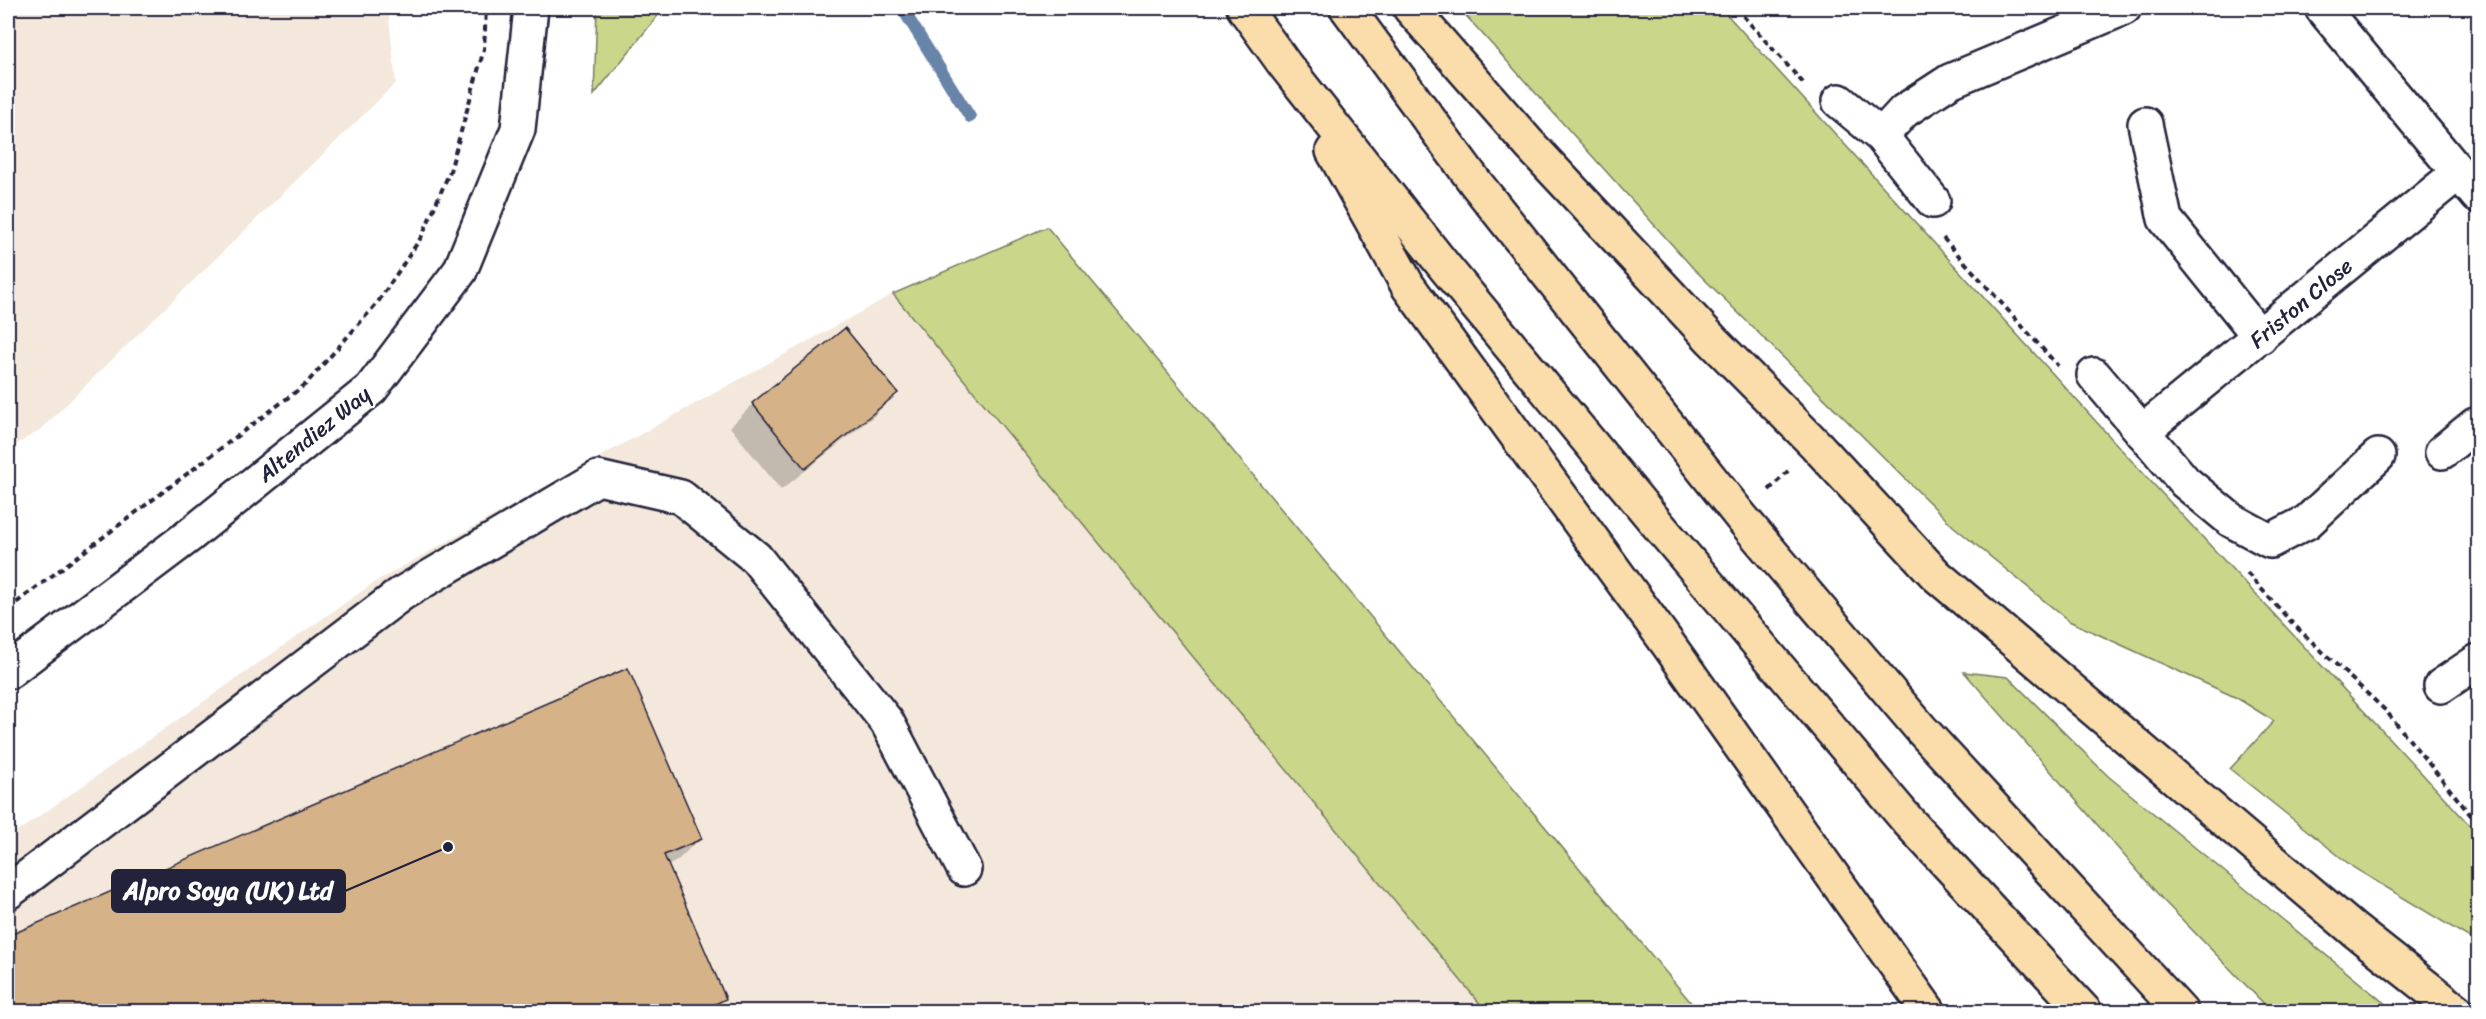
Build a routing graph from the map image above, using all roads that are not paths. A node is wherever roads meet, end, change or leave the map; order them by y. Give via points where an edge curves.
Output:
1 (531, 8) edge
2 (1244, 8) edge
3 (1347, 8) edge
4 (1410, 8) edge
5 (2124, 8) edge
6 (2322, 8) edge
7 (1285, 65) junction
8 (1839, 101) dead end
9 (2145, 124) dead end
10 (1881, 136) junction
11 (2468, 184) edge
12 (1933, 201) dead end
13 (2260, 336) junction
14 (2094, 375) dead end
15 (2478, 427) edge
16 (2142, 432) junction
17 (2442, 453) dead end
18 (2378, 456) dead end
19 (2478, 661) edge
20 (8, 672) edge
21 (2441, 686) dead end
22 (964, 869) dead end
23 (8, 892) edge
24 (1929, 1011) edge
25 (2085, 1011) edge
26 (2181, 1011) edge
27 (2458, 1011) edge

1 - 20 street, Altendiez Way via 518,129 460,271 371,389 190,535
2 - 7 highway
3 - 26 highway via 1475,182 1741,517 1921,729
4 - 27 highway via 1529,144 1936,575 2354,930
5 - 10 street via 1950,81 1904,111
6 - 11 street
7 - 24 highway via 1408,286
7 - 25 highway via 1444,266 1908,821
8 - 10 street
9 - 13 street via 2165,219
10 - 12 street
11 - 13 street, Friston Close
13 - 16 street, Friston Close
14 - 16 street
15 - 17 street via 2475,425
16 - 18 street via 2190,486 2231,520 2270,541 2307,522
19 - 21 street
22 - 23 street via 887,722 756,558 681,496 598,478 401,594

